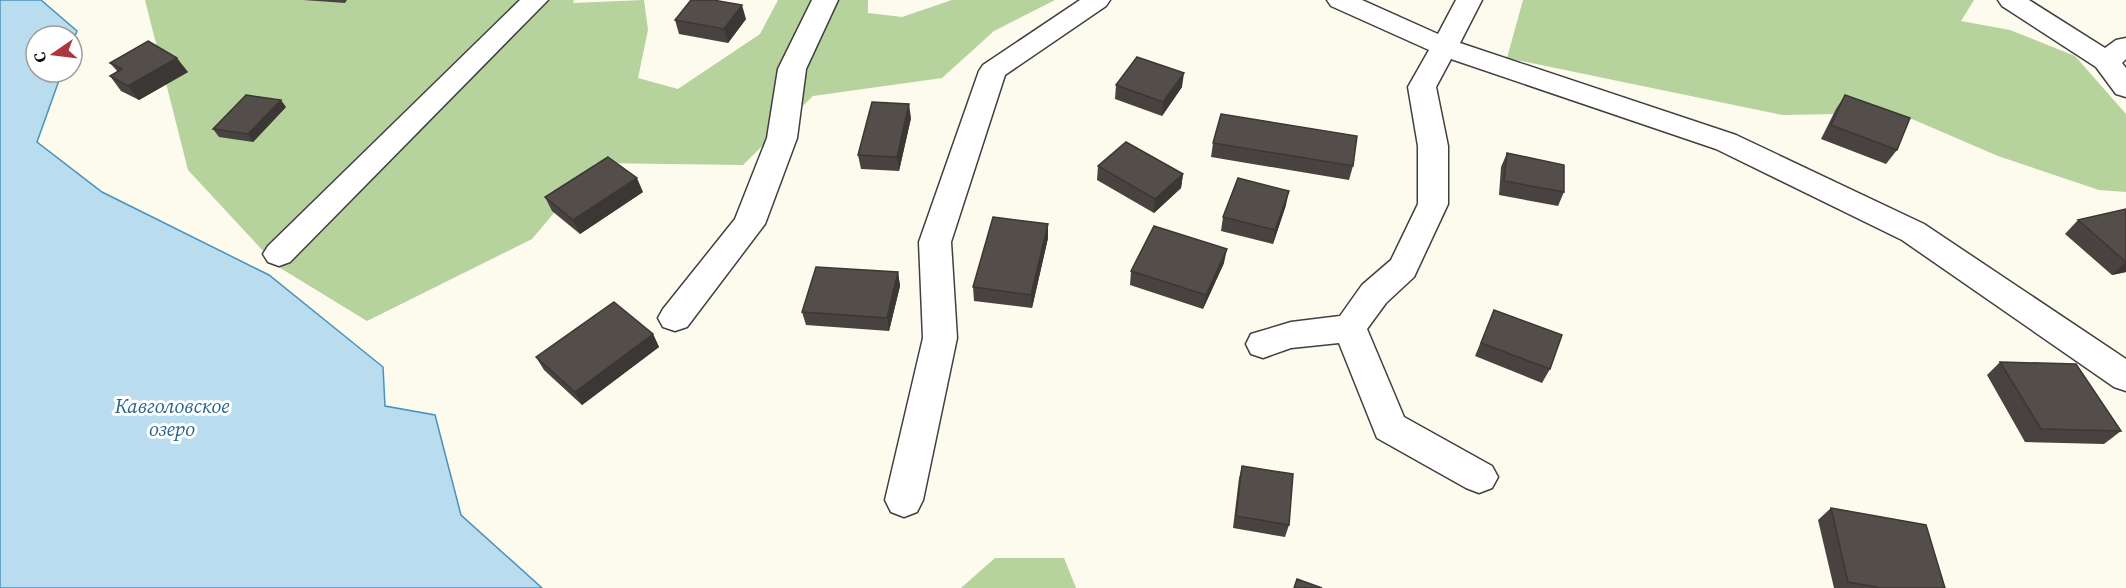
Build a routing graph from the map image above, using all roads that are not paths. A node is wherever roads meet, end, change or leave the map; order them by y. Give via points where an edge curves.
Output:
1 (535, 0) edge
2 (825, 0) edge
3 (1097, 0) edge
4 (1340, 0) edge
5 (1469, 0) edge
6 (2011, 0) edge
7 (1444, 47) junction
8 (2116, 53) edge
9 (2126, 88) edge
10 (279, 254) dead end
11 (675, 318) dead end
12 (1350, 328) junction
13 (1263, 345) dead end
14 (2126, 377) edge
15 (1479, 477) dead end
16 (904, 500) dead end

1 - 10 street
2 - 11 street via 792,69 782,138 749,224
3 - 16 street via 993,71 935,242 940,338
4 - 7 street
5 - 7 street
6 - 8 street
7 - 12 street via 1422,87 1433,146 1433,204 1403,268 1374,294
7 - 14 street via 1726,142 1912,232
8 - 9 street
12 - 13 street via 1291,335
12 - 15 street via 1390,427

